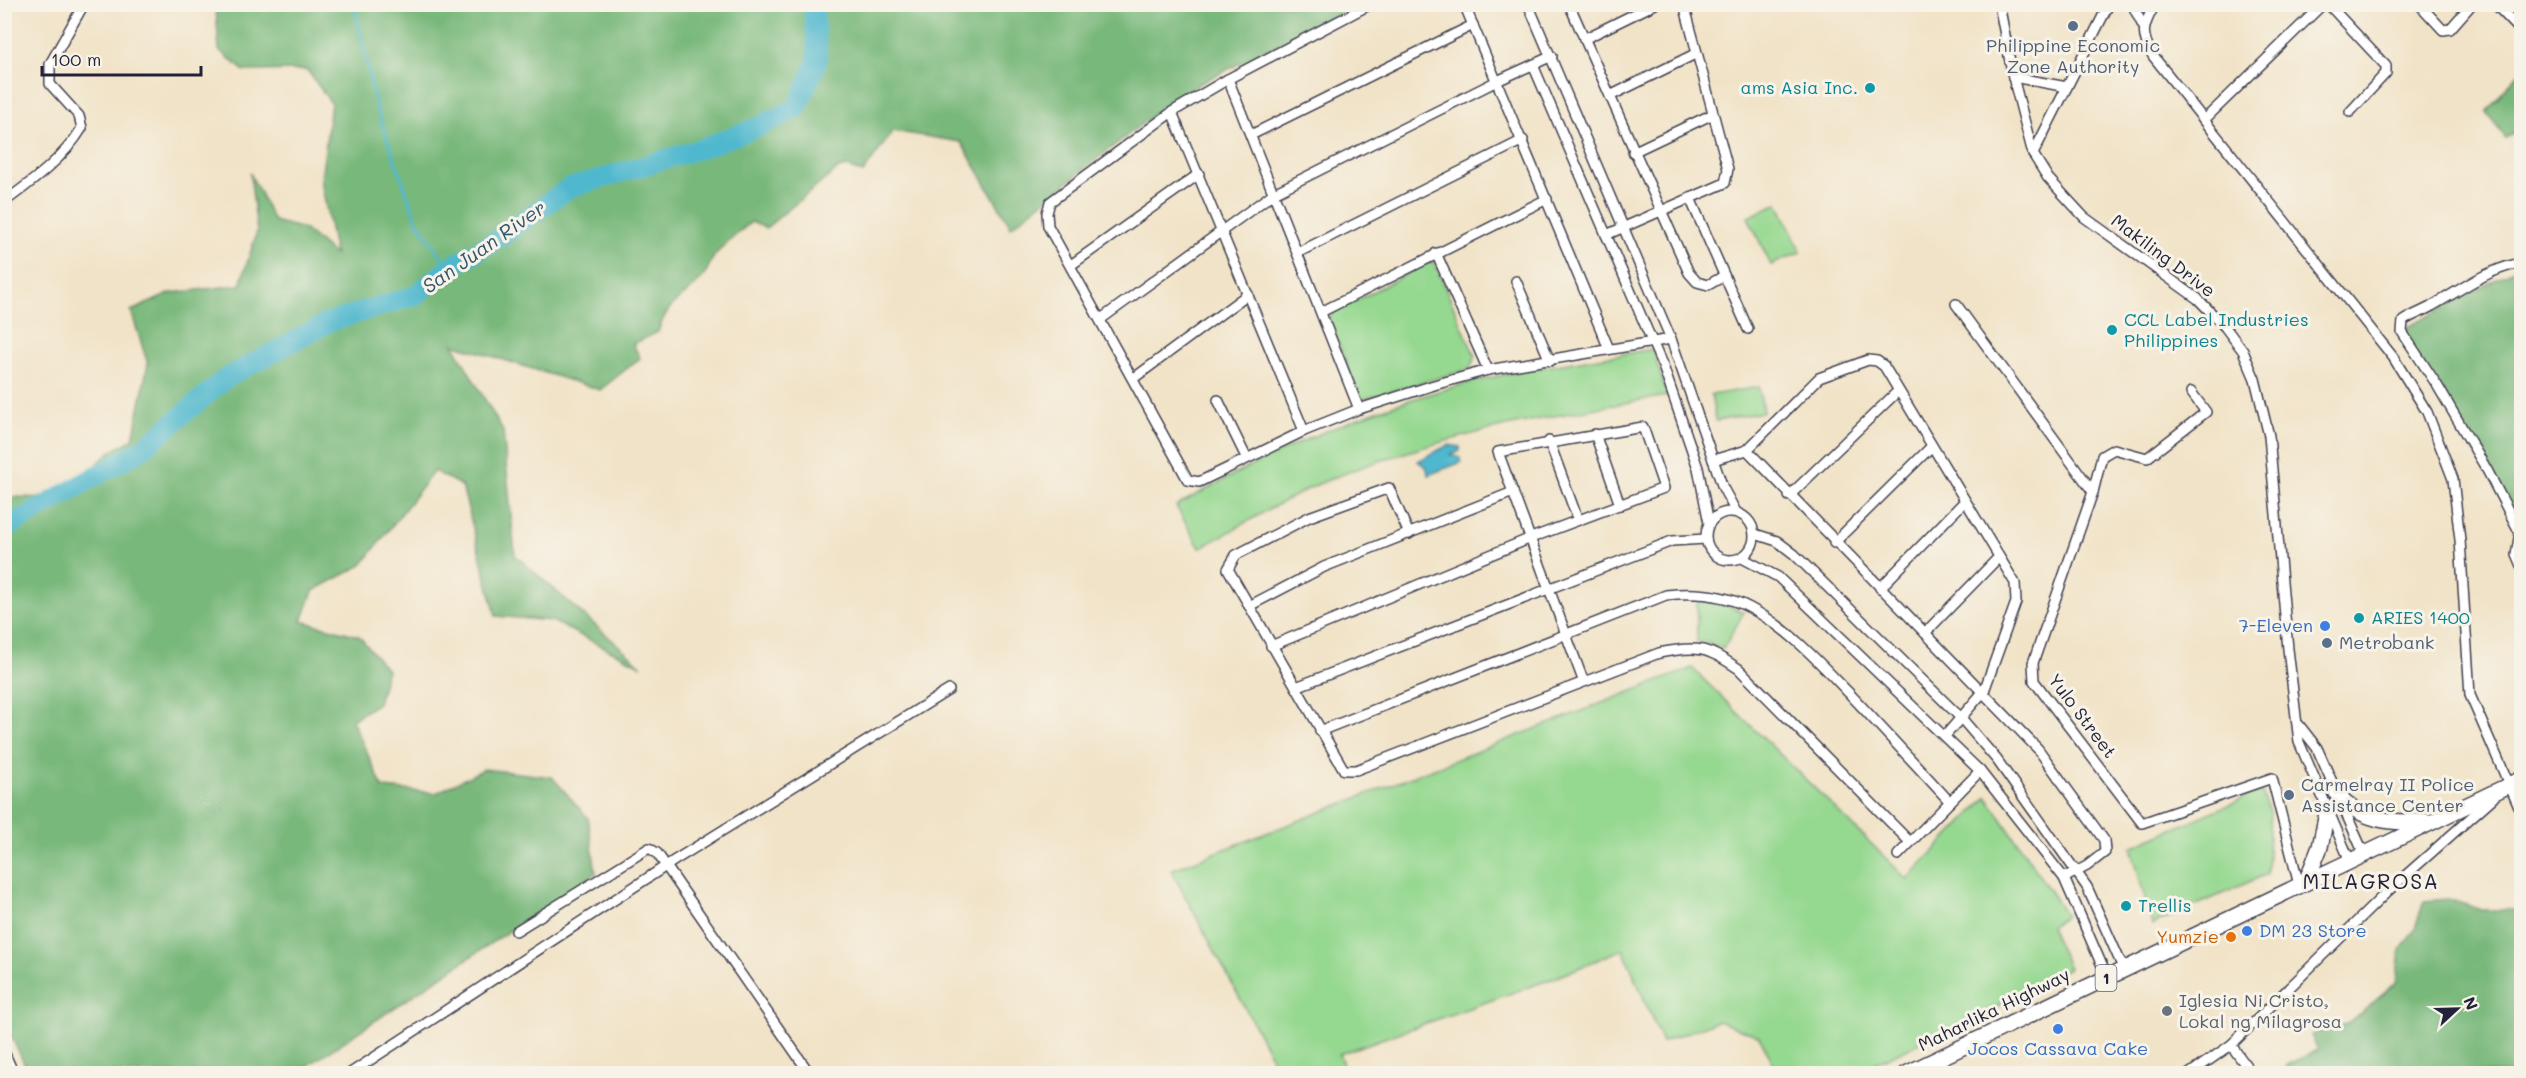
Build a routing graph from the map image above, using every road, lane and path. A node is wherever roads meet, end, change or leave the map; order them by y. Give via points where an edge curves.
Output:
1 (84, 4) edge
2 (1371, 4) edge
3 (1464, 4) edge
4 (1528, 4) edge
5 (1569, 4) edge
6 (1655, 4) edge
7 (1684, 4) edge
8 (1999, 4) edge
9 (2109, 4) edge
10 (2136, 4) edge
11 (2323, 4) edge
12 (2328, 4) edge
13 (2419, 4) edge
14 (2472, 4) edge
15 (2495, 4) edge
16 (2153, 8) dead end
17 (1473, 24) junction
18 (2143, 26) junction
19 (2522, 32) edge
20 (1584, 39) junction
21 (1695, 54) junction
22 (1552, 56) junction
23 (1533, 64) junction
24 (2013, 77) junction
25 (1228, 79) junction
26 (1497, 81) junction
27 (2067, 87) junction
28 (1610, 96) junction
29 (1172, 112) junction
30 (2350, 112) dead end
31 (1713, 114) junction
32 (2204, 120) junction
33 (1251, 135) junction
34 (1522, 140) junction
35 (1633, 152) junction
36 (2033, 154) junction
37 (1199, 174) junction
38 (1274, 194) junction
39 (1690, 198) junction
40 (1547, 199) junction
41 (4, 202) edge
42 (1661, 211) junction
43 (1624, 227) junction
44 (1223, 233) junction
45 (1606, 235) junction
46 (1297, 253) junction
47 (1436, 253) junction
48 (1071, 266) junction
49 (2522, 266) edge
50 (1724, 276) junction
51 (1516, 281) dead end
52 (1248, 294) junction
53 (1956, 304) dead end
54 (1321, 312) junction
55 (1101, 319) junction
56 (1748, 329) dead end
57 (1671, 339) junction
58 (1654, 341) junction
59 (1609, 349) junction
60 (1550, 361) junction
61 (1488, 370) junction
62 (1134, 378) junction
63 (1899, 391) junction
64 (2192, 392) dead end
65 (1218, 400) dead end
66 (1359, 409) junction
67 (1304, 431) junction
68 (1595, 434) junction
69 (1549, 441) junction
70 (1931, 447) junction
71 (1747, 450) junction
72 (1246, 457) junction
73 (1713, 460) junction
74 (1514, 492) junction
75 (2092, 492) junction
76 (1789, 496) junction
77 (1964, 502) junction
78 (1620, 505) junction
79 (1736, 512) junction
80 (1578, 520) junction
81 (1709, 523) junction
82 (1409, 534) junction
83 (1755, 534) junction
84 (1531, 538) junction
85 (1706, 538) junction
86 (1834, 543) junction
87 (1999, 557) junction
88 (1742, 558) junction
89 (2522, 568) edge
90 (1549, 588) junction
91 (1880, 588) junction
92 (1249, 606) junction
93 (1925, 633) junction
94 (1566, 634) junction
95 (1271, 646) junction
96 (1583, 680) junction
97 (1296, 687) junction
98 (949, 690) dead end
99 (1984, 691) junction
100 (1962, 719) junction
101 (2299, 725) junction
102 (1320, 730) junction
103 (1945, 736) junction
104 (1980, 771) junction
105 (2515, 782) edge
106 (2337, 794) junction
107 (1950, 802) junction
108 (2328, 808) junction
109 (2522, 814) edge
110 (2435, 821) junction
111 (1910, 842) junction
112 (2364, 854) junction
113 (1898, 855) dead end
114 (2350, 861) junction
115 (666, 866) junction
116 (2078, 872) junction
117 (2064, 878) junction
118 (2303, 884) junction
119 (516, 931) dead end
120 (2124, 970) junction
121 (2107, 977) junction
122 (2231, 1045) junction
123 (4, 1052) edge
124 (1912, 1072) edge
125 (14, 1074) edge
126 (349, 1074) edge
127 (810, 1074) edge
128 (2189, 1074) edge
129 (2252, 1074) edge

1 - 41 street via 50,64 50,84 79,116 82,128 74,142 34,180
2 - 25 street
3 - 17 street
4 - 22 street
5 - 20 street
6 - 20 street
7 - 21 street
8 - 24 street, Makiling Drive
9 - 27 street
10 - 18 street
11 - 32 street
12 - 30 street via 2386,66 2386,73
13 - 14 street via 2443,30 2450,29
15 - 19 street
16 - 18 street
17 - 26 street
17 - 33 street
18 - 32 street via 2152,56
20 - 28 street
21 - 28 street
21 - 31 street
22 - 23 street
22 - 43 street
23 - 26 street
23 - 45 street
24 - 27 street
24 - 36 street, Makiling Drive
25 - 29 street
25 - 33 street
26 - 34 street
26 - 38 street
27 - 36 street
28 - 35 street
29 - 37 street
29 - 48 street via 1050,202 1048,226
31 - 35 street
31 - 39 street via 1728,168 1725,183
32 - 105 street via 2379,339 2427,412 2453,479 2469,695
33 - 38 street
34 - 40 street
34 - 46 street
35 - 42 street
36 - 101 street, Makiling Drive via 2048,178 2084,217 2198,299 2243,351 2263,403 2269,436 2288,649
37 - 44 street
37 - 48 street
38 - 44 street
38 - 46 street
39 - 42 street
39 - 50 street
40 - 47 street
40 - 59 street
42 - 43 street
42 - 50 street via 1689,273 1697,282 1708,285
43 - 45 street
43 - 57 street
44 - 52 street
44 - 55 street
45 - 58 street
46 - 54 street
47 - 54 street
47 - 61 street
48 - 55 street
49 - 89 street via 2516,264 2482,275 2403,321 2402,332 2443,394 2520,533 2516,554
50 - 56 street
51 - 60 street
52 - 62 street
52 - 67 street
53 - 75 street
54 - 66 street
55 - 62 street
57 - 58 street
57 - 73 street
58 - 59 street
58 - 81 street via 1698,468
59 - 60 street
60 - 61 street
61 - 66 street
62 - 72 street via 1188,480 1199,482
63 - 70 street
63 - 71 street via 1877,360 1819,378
63 - 76 street
64 - 75 street, Yulo Street via 2206,412 2147,458 2114,449 2102,456
65 - 72 street
66 - 67 street
67 - 72 street
68 - 69 street
68 - 78 street
68 - 78 street via 1643,427 1664,488
69 - 74 street via 1498,452
69 - 80 street
70 - 77 street
70 - 86 street
71 - 73 street
71 - 76 street
73 - 79 street
74 - 82 street
74 - 84 street
75 - 118 street, Yulo Street via 2033,663 2034,681 2142,823 2272,778
76 - 86 street
77 - 87 street
77 - 91 street
78 - 80 street
79 - 81 street via 1721,513
79 - 83 street via 1749,520
80 - 84 street
81 - 85 street
82 - 92 street via 1324,567
82 - 92 street via 1389,488 1309,517 1236,555 1228,569
83 - 88 street via 1752,548
83 - 100 street via 1778,541 1794,554
84 - 90 street
84 - 95 street
85 - 88 street via 1712,553 1726,561
85 - 90 street via 1672,541
86 - 91 street
87 - 93 street
87 - 99 street via 2015,583 2016,602
88 - 103 street via 1778,578
90 - 94 street
90 - 97 street
91 - 93 street
92 - 95 street
93 - 99 street
94 - 96 street
94 - 102 street
94 - 107 street via 1666,595 1692,592 1726,598 1750,608 1784,630 1826,670
95 - 97 street
96 - 102 street via 1356,770 1344,770 1339,765
96 - 111 street via 1659,653 1710,650 1746,676
97 - 102 street
98 - 115 street
99 - 100 street
99 - 116 street via 2038,749 2104,840 2105,852
100 - 103 street
100 - 116 street via 1997,760
101 - 106 street, Makiling Drive via 2317,748
101 - 108 street, Makiling Drive via 2299,742
103 - 104 street
104 - 107 street
104 - 117 street
105 - 109 street
105 - 110 highway, Maharlika Highway / 1
105 - 122 street via 2445,838
106 - 110 highway via 2347,806 2396,824
106 - 112 street, Makiling Drive
107 - 111 street
108 - 114 street, Makiling Drive
108 - 118 highway via 2320,847
110 - 112 highway, Maharlika Highway / 1
111 - 113 street
112 - 114 highway, Maharlika Highway / 1
114 - 118 highway, Maharlika Highway / 1
115 - 119 street via 650,848 640,851
115 - 126 street
115 - 127 street
116 - 117 street
116 - 120 street via 2096,903
117 - 121 street
118 - 120 highway, Maharlika Highway / 1
120 - 121 highway, Maharlika Highway / 1
121 - 124 highway, Maharlika Highway / 1
122 - 128 street
122 - 129 street
123 - 125 street

